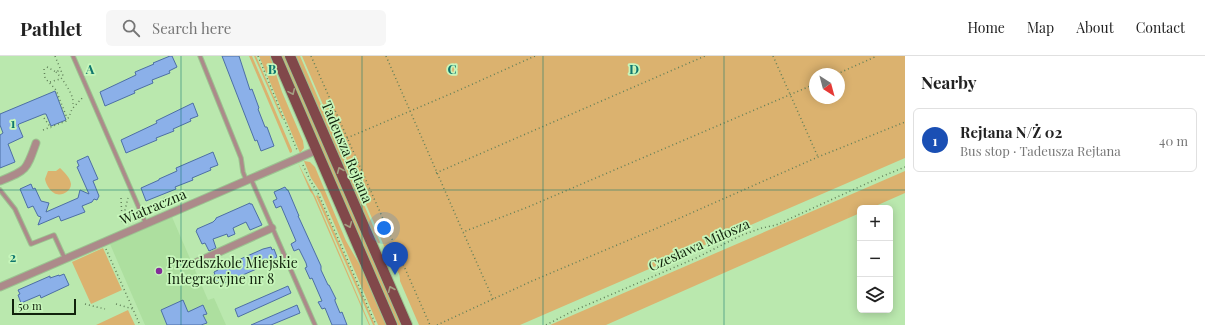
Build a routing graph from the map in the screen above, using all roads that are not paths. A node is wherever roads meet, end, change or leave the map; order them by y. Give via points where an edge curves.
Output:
1 (73, 56) edge
2 (200, 56) edge
3 (276, 56) edge
4 (290, 56) edge
5 (36, 143) dead end
6 (317, 150) junction
7 (248, 180) junction
8 (0, 182) edge
9 (0, 190) edge
10 (146, 224) junction
11 (272, 228) junction
12 (65, 259) junction
13 (195, 263) dead end
14 (0, 287) edge
15 (315, 325) edge
16 (392, 325) edge
17 (407, 325) edge

1 - 10 lane
2 - 7 lane
3 -> 6 main road, Tadeusza Rejtana
17 -> 4 main road, Tadeusza Rejtana
5 - 8 street via 24,171
6 - 7 street, Wiatraczna
6 -> 16 main road, Tadeusza Rejtana
7 - 10 street, Wiatraczna
7 - 11 lane
9 - 12 lane via 15,209 31,244 54,234
10 - 12 street, Wiatraczna
11 - 13 street
11 - 15 lane
12 - 14 street, Wiatraczna

